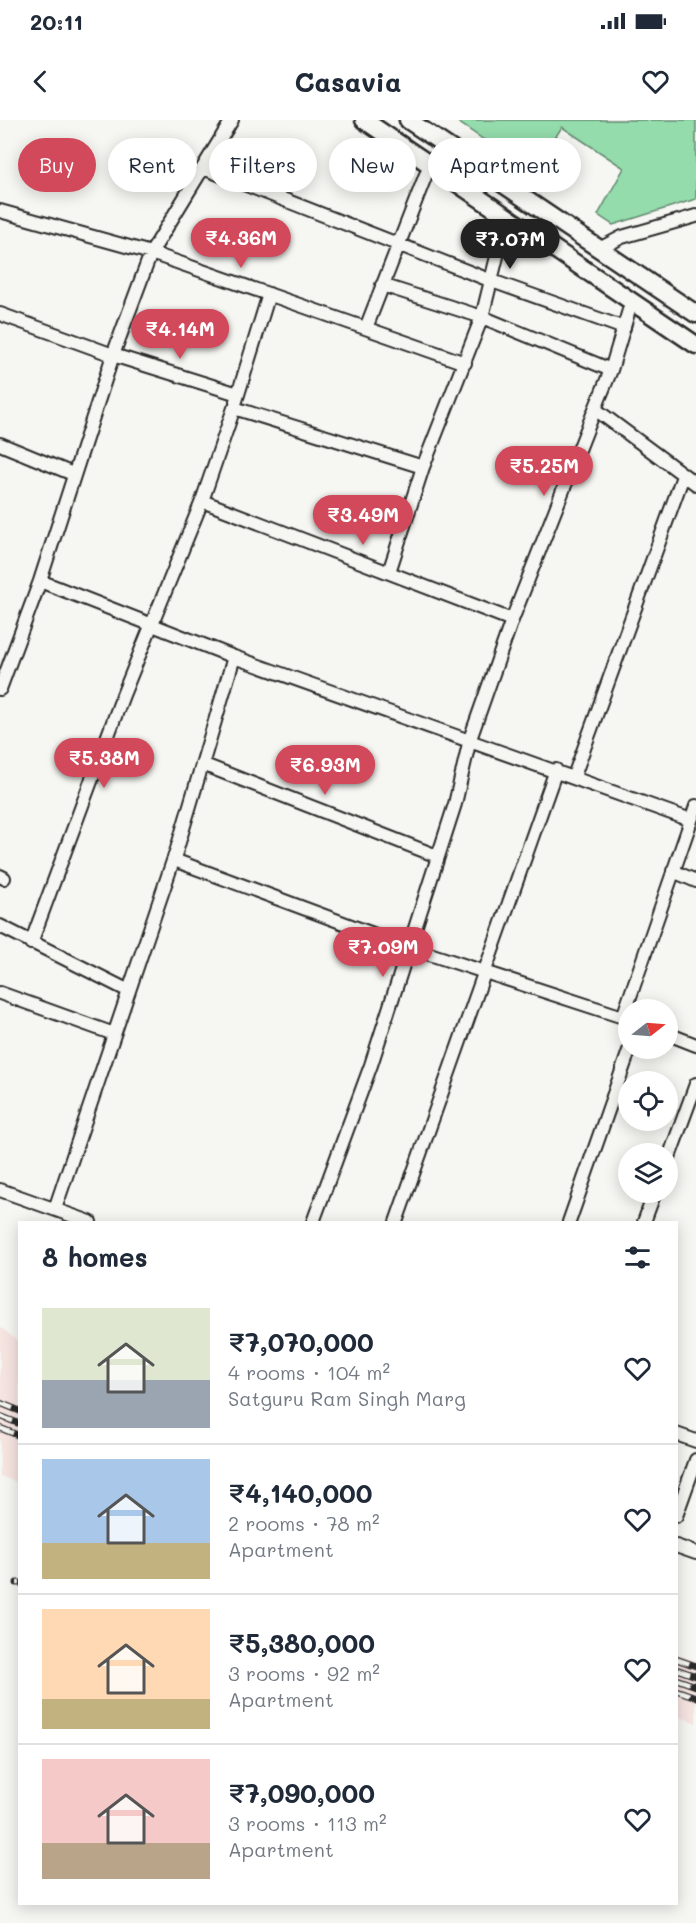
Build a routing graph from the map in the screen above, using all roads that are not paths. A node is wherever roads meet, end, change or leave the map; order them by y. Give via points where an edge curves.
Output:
1 (232, 120) edge
2 (364, 120) edge
3 (408, 120) edge
4 (428, 163) edge
5 (203, 168) junction
6 (428, 169) edge
7 (471, 192) edge
8 (0, 211) edge
9 (507, 216) junction
10 (696, 216) edge
11 (397, 244) junction
12 (599, 249) junction
13 (151, 254) junction
14 (492, 281) junction
15 (382, 285) junction
16 (268, 294) junction
17 (632, 300) junction
18 (0, 314) edge
19 (696, 314) edge
20 (482, 317) junction
21 (366, 328) junction
22 (624, 328) junction
23 (696, 345) edge
24 (113, 355) junction
25 (465, 363) junction
26 (611, 370) junction
27 (238, 394) junction
28 (234, 408) junction
29 (595, 408) junction
30 (0, 444) edge
31 (423, 468) junction
32 (73, 474) junction
33 (683, 476) junction
34 (696, 484) edge
35 (202, 501) junction
36 (389, 572) junction
37 (39, 581) junction
38 (512, 620) junction
39 (152, 625) junction
40 (234, 657) junction
41 (0, 688) edge
42 (470, 739) junction
43 (202, 764) junction
44 (555, 770) junction
45 (574, 776) junction
46 (696, 806) edge
47 (691, 820) junction
48 (437, 856) junction
49 (174, 860) junction
50 (673, 871) junction
51 (696, 881) edge
52 (0, 926) edge
53 (31, 943) junction
54 (408, 947) junction
55 (484, 972) junction
56 (129, 991) junction
57 (0, 993) edge
58 (632, 999) edge
59 (618, 1015) edge
60 (114, 1034) junction
61 (678, 1038) edge
62 (696, 1045) edge
63 (626, 1059) edge
64 (696, 1084) edge
65 (674, 1143) edge
66 (0, 1190) edge
67 (651, 1203) edge
68 (55, 1209) junction
69 (87, 1221) edge
70 (313, 1221) edge
71 (396, 1221) edge
72 (569, 1221) edge
73 (644, 1221) edge
74 (678, 1435) edge
75 (696, 1441) edge
76 (696, 1460) edge
77 (678, 1510) edge
78 (678, 1547) edge
79 (696, 1553) edge

1 - 5 street
2 - 4 main road
3 - 12 main road
5 - 11 street
5 - 13 street
6 - 11 street
7 - 9 main road
8 - 13 street
9 - 14 street
9 - 17 main road
10 - 12 street via 622,237
11 - 14 street
11 - 15 street
12 - 19 main road
13 - 16 street
13 - 24 street
14 - 20 street
14 - 22 street
15 - 20 street
15 - 21 street
16 - 21 street
16 - 27 street
17 - 22 street
17 - 23 main road
18 - 24 street
20 - 25 street
20 - 26 street
21 - 25 street
22 - 26 street
24 - 27 street
24 - 32 street
25 - 31 street
26 - 29 street
27 - 28 street
28 - 31 street
28 - 35 street
29 - 33 street
29 - 38 street
30 - 32 street
31 - 36 street
32 - 37 street
33 - 34 street
33 - 45 street
35 - 36 street
35 - 39 street
36 - 38 street
37 - 39 street
37 - 41 street
38 - 42 street
39 - 40 street
39 - 53 street
40 - 42 street
40 - 43 street
42 - 44 street
42 - 48 street via 455,804
43 - 48 street
43 - 49 street
44 - 45 street
44 - 55 street
45 - 47 street
46 - 47 street
47 - 50 street
48 - 54 street
49 - 54 street
49 - 56 street
50 - 51 street
50 - 58 street
52 - 53 street
53 - 56 street
54 - 55 street
54 - 70 street via 371,1065
55 - 59 street
55 - 71 street
56 - 60 street
57 - 60 street
60 - 68 street
61 - 62 street
63 - 72 street
64 - 65 street
66 - 68 street
67 - 73 street
68 - 69 street
74 - 75 street
76 - 77 street
78 - 79 street

